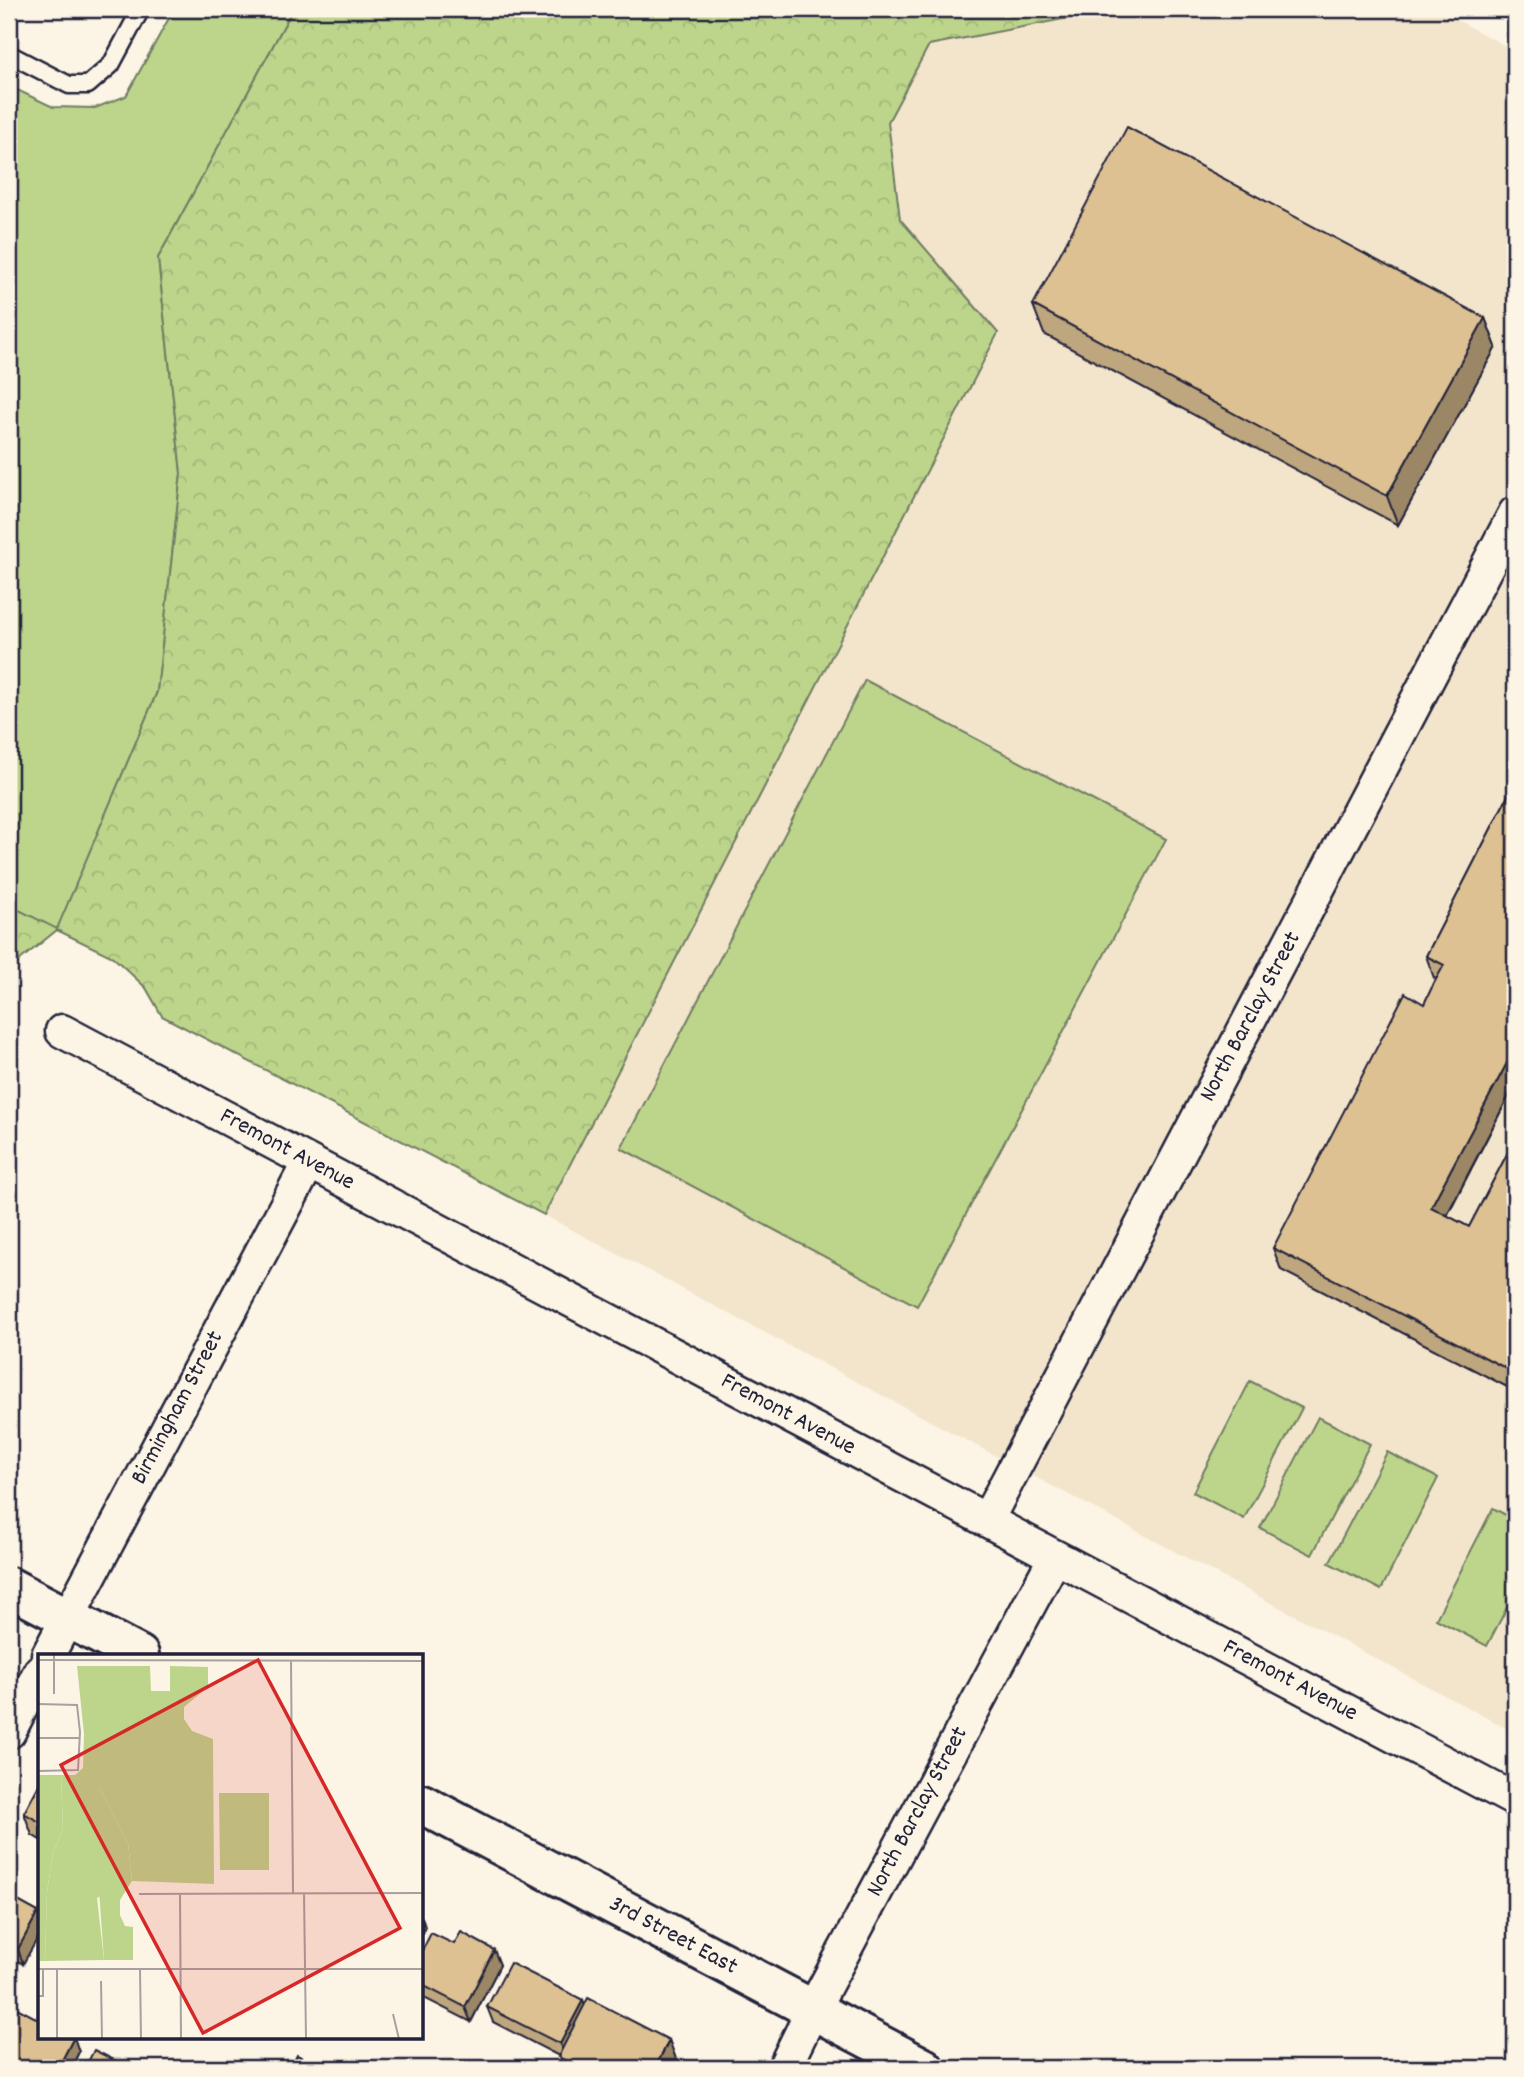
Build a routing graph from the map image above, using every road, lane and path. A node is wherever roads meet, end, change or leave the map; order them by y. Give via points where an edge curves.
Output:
1 (141, 9) edge
2 (9, 54) edge
3 (1515, 513) edge
4 (62, 1031) dead end
5 (309, 1162) junction
6 (987, 1520) junction
7 (1055, 1557) junction
8 (9, 1587) edge
9 (68, 1617) junction
10 (49, 1654) edge
11 (137, 1654) edge
12 (38, 1675) edge
13 (9, 1732) edge
14 (1515, 1800) edge
15 (424, 1805) edge
16 (813, 2009) junction
17 (784, 2068) edge
18 (925, 2068) edge

1 - 2 lane via 111,65 88,85 69,85
3 - 6 street, North Barclay Street
4 - 5 street, Fremont Avenue
5 - 6 street, Fremont Avenue
5 - 9 street, Birmingham Street
6 - 7 street, Fremont Avenue
7 - 14 street, Fremont Avenue
7 - 16 street, North Barclay Street
8 - 9 street
9 - 10 street, Birmingham Street
9 - 11 street
12 - 13 street
15 - 16 street, 3rd Street East
16 - 17 street, North Barclay Street
16 - 18 street, 3rd Street East

